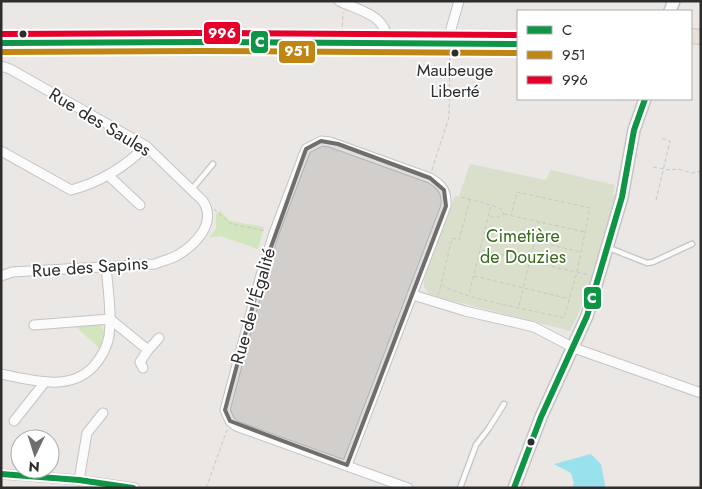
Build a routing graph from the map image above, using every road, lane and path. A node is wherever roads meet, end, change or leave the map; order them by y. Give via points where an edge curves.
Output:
1 (459, 1) edge
2 (341, 2) edge
3 (1, 35) edge
4 (342, 36) junction
5 (517, 36) edge
6 (387, 40) junction
7 (450, 40) junction
8 (1, 43) edge
9 (517, 44) edge
10 (1, 66) edge
11 (645, 100) edge
12 (660, 138) dead end
13 (146, 146) junction
14 (1, 151) edge
15 (213, 164) dead end
16 (653, 166) dead end
17 (663, 169) junction
18 (701, 171) edge
19 (109, 176) junction
20 (430, 178) junction
21 (192, 189) junction
22 (461, 197) dead end
23 (470, 200) junction
24 (656, 200) dead end
25 (140, 205) dead end
26 (492, 205) junction
27 (207, 209) junction
28 (504, 214) junction
29 (511, 215) junction
30 (489, 217) junction
31 (539, 222) junction
32 (486, 229) junction
33 (585, 232) junction
34 (274, 233) junction
35 (535, 241) junction
36 (692, 244) dead end
37 (608, 248) junction
38 (482, 250) junction
39 (581, 252) junction
40 (530, 261) junction
41 (106, 267) junction
42 (577, 272) junction
43 (1, 276) edge
44 (474, 276) junction
45 (599, 278) junction
46 (441, 284) junction
47 (524, 288) junction
48 (413, 295) junction
49 (469, 295) junction
50 (570, 299) junction
51 (436, 302) junction
52 (519, 307) junction
53 (110, 319) junction
54 (34, 325) dead end
55 (158, 338) dead end
56 (574, 348) junction
57 (148, 350) junction
58 (143, 368) dead end
59 (1, 374) edge
60 (45, 382) junction
61 (701, 393) edge
62 (504, 404) dead end
63 (103, 413) dead end
64 (14, 421) dead end
65 (230, 421) junction
66 (347, 465) junction
67 (1, 474) edge
68 (79, 480) junction
69 (135, 488) edge
70 (206, 488) edge
71 (408, 488) edge
72 (460, 488) edge
73 (514, 488) edge

1 - 7 street
2 - 4 path
2 - 6 street via 380,22 386,29
3 - 4 main road
4 - 6 main road
5 - 7 main road
6 - 7 main road
6 - 8 main road
7 - 9 main road
7 - 20 path via 449,117
10 - 13 street, Rue des Saules
11 - 37 street via 634,130 622,197
12 - 17 path via 670,141
13 - 19 street
13 - 21 street, Rue des Saules
14 - 19 street via 71,190
15 - 21 lane
16 - 17 path
17 - 18 path
17 - 24 path
19 - 25 street
20 - 34 street, Rue de l'Égalité via 338,144 321,141 306,149
20 - 48 street, Rue de l'Égalité via 444,190 446,206
21 - 27 street, Rue des Saules
22 - 23 path
23 - 26 path
23 - 46 path via 459,240 452,238
26 - 28 path
26 - 30 path
27 - 34 path via 215,209 231,224
27 - 41 street, Rue des Sapins via 206,226 197,239 177,256 155,264
28 - 29 path
28 - 30 path
29 - 31 path
29 - 33 path via 517,192 590,208
30 - 32 path
31 - 33 path
31 - 35 path
32 - 35 path
32 - 38 path
33 - 39 path
34 - 65 street, Rue de l'Égalité via 225,410
35 - 39 path
35 - 40 path
36 - 37 lane via 647,263
37 - 45 street
38 - 40 path
38 - 44 path
39 - 42 path
40 - 42 path
40 - 47 path
41 - 43 street, Rue des Sapins via 12,272
41 - 53 street
42 - 45 path
42 - 50 path
44 - 47 path
44 - 49 path
45 - 56 street
46 - 49 path
46 - 51 path
47 - 50 path
47 - 52 path
48 - 51 street
48 - 66 street, Rue de l'Égalité
49 - 52 path
50 - 52 path via 564,318
51 - 56 street via 534,328
53 - 54 street
53 - 57 street
53 - 60 street via 105,349 90,370 72,380
55 - 57 street
56 - 61 street
56 - 73 street via 541,417
57 - 58 street via 140,362
59 - 60 street
60 - 64 street
62 - 72 lane via 476,445
63 - 68 street via 87,433
65 - 66 street via 236,426
65 - 70 path
66 - 71 street
67 - 68 street
68 - 69 street

